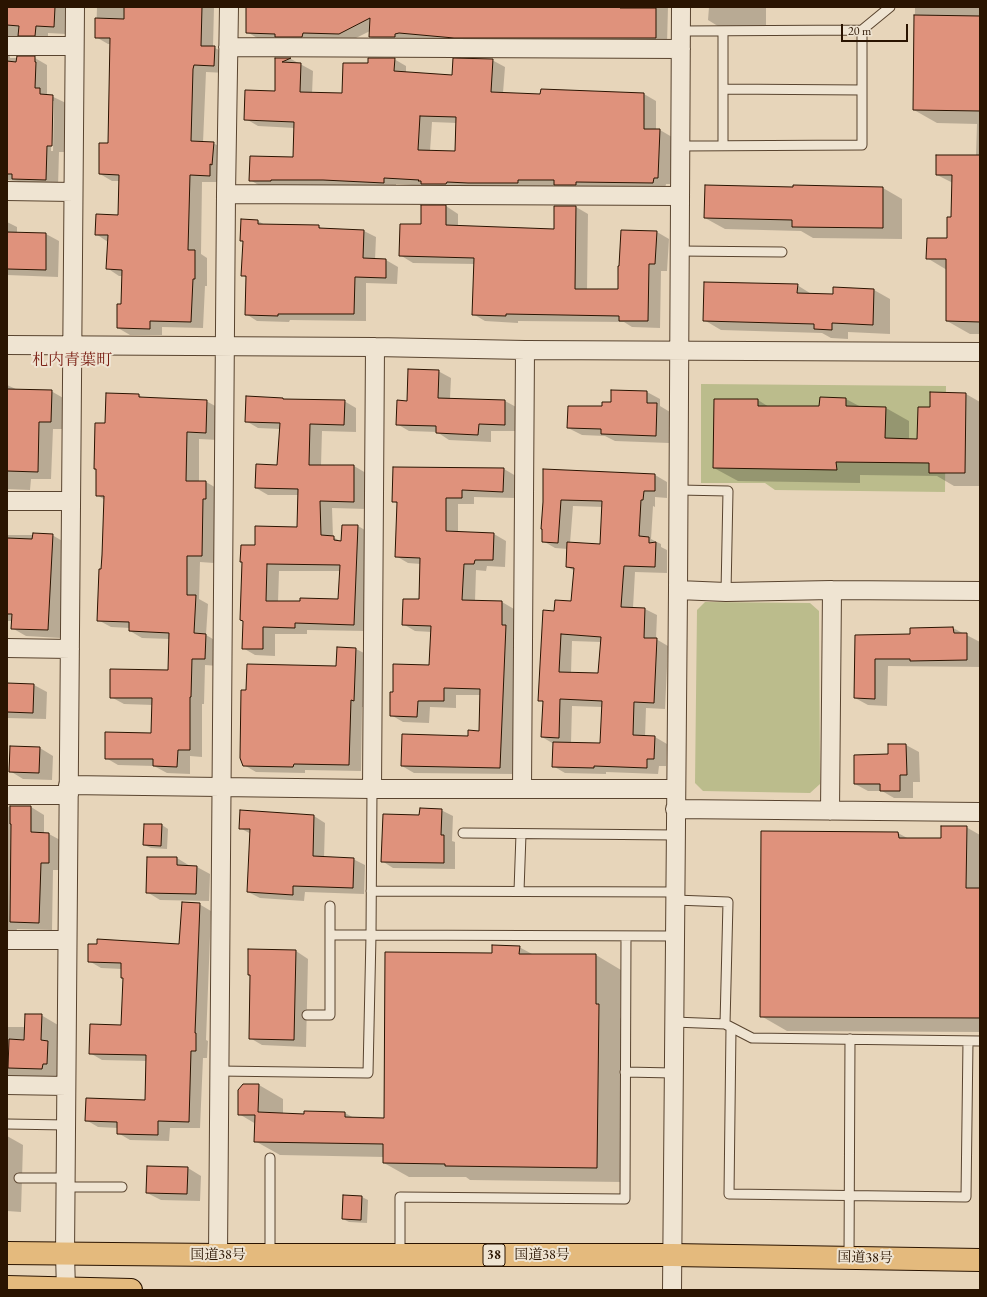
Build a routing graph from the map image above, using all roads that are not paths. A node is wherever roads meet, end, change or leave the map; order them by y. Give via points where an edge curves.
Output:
1 (74, 7) edge
2 (229, 7) edge
3 (681, 7) edge
4 (890, 7) edge
5 (862, 30) junction
6 (681, 31) junction
7 (723, 31) junction
8 (7, 46) edge
9 (74, 46) junction
10 (228, 47) junction
11 (681, 49) junction
12 (723, 90) junction
13 (862, 90) junction
14 (681, 146) junction
15 (723, 146) junction
16 (7, 191) edge
17 (73, 192) junction
18 (226, 194) junction
19 (679, 196) junction
20 (680, 251) junction
21 (782, 252) dead end
22 (7, 345) edge
23 (72, 346) junction
24 (225, 347) junction
25 (375, 347) junction
26 (526, 350) junction
27 (679, 350) junction
28 (980, 352) edge
29 (678, 490) junction
30 (7, 501) edge
31 (70, 501) junction
32 (678, 590) junction
33 (832, 590) junction
34 (980, 591) edge
35 (726, 592) junction
36 (7, 648) edge
37 (70, 649) junction
38 (221, 787) junction
39 (522, 788) junction
40 (372, 789) junction
41 (675, 789) junction
42 (68, 790) junction
43 (7, 795) edge
44 (675, 809) junction
45 (830, 811) junction
46 (980, 812) edge
47 (463, 833) dead end
48 (521, 834) junction
49 (675, 835) junction
50 (371, 890) junction
51 (519, 891) junction
52 (675, 896) junction
53 (330, 906) dead end
54 (330, 935) junction
55 (371, 936) junction
56 (626, 936) junction
57 (674, 936) junction
58 (7, 940) edge
59 (67, 940) junction
60 (307, 1015) dead end
61 (674, 1022) junction
62 (728, 1026) junction
63 (850, 1039) junction
64 (968, 1041) junction
65 (980, 1041) edge
66 (219, 1070) junction
67 (625, 1072) junction
68 (673, 1072) junction
69 (7, 1085) edge
70 (66, 1086) junction
71 (7, 1124) edge
72 (66, 1125) junction
73 (270, 1158) dead end
74 (19, 1178) dead end
75 (65, 1182) junction
76 (122, 1187) dead end
77 (850, 1195) junction
78 (7, 1253) edge
79 (65, 1254) junction
80 (218, 1255) junction
81 (270, 1255) junction
82 (400, 1255) junction
83 (672, 1255) junction
84 (849, 1258) junction
85 (980, 1260) edge
86 (7, 1287) edge
87 (66, 1289) edge
88 (131, 1290) edge
89 (672, 1290) edge

1 - 9 street
2 - 10 street
3 - 6 street
4 - 5 lane
5 - 7 lane
5 - 13 lane
6 - 7 lane
6 - 11 street
7 - 12 lane
8 - 9 street
9 - 17 street
10 - 11 street
10 - 18 street
11 - 14 street
12 - 13 lane
12 - 15 lane
13 - 15 lane via 862,145
14 - 15 lane
14 - 19 street
16 - 17 street
17 - 23 street
18 - 19 street
18 - 24 street
19 - 20 street
20 - 21 lane
20 - 27 street
22 - 23 street
23 - 24 street
23 - 31 street
24 - 25 street
24 - 38 street
25 - 26 street
25 - 40 street
26 - 27 street
26 - 39 street
27 - 28 street
27 - 29 street
29 - 32 street
29 - 35 lane via 728,491
30 - 31 street
31 - 37 street
32 - 35 street
32 - 41 street
33 - 34 street
33 - 35 street
33 - 45 street
36 - 37 street
37 - 42 street
38 - 40 street
38 - 42 street
38 - 66 street
39 - 40 street
39 - 41 street
40 - 50 lane
41 - 44 street
42 - 43 street
42 - 59 street
44 - 45 street
44 - 49 street
45 - 46 street
47 - 48 lane
48 - 49 lane
48 - 51 lane
49 - 52 street
50 - 51 lane
50 - 55 lane
51 - 52 lane
52 - 57 street
52 - 62 lane via 728,902
53 - 54 lane
54 - 55 lane
54 - 60 lane via 330,1015
55 - 56 lane
55 - 66 lane via 368,1073
56 - 57 lane
56 - 67 lane
57 - 61 street
58 - 59 street
59 - 70 street
61 - 62 lane
61 - 68 street
62 - 63 lane via 752,1038
62 - 77 lane via 729,1194
63 - 64 lane
63 - 77 lane
64 - 65 lane
64 - 77 lane via 966,1197
66 - 80 street
67 - 68 lane
67 - 82 lane via 625,1199 400,1197
68 - 83 street
69 - 70 street
70 - 72 street
71 - 72 lane
72 - 75 street
73 - 81 lane
74 - 75 lane
75 - 76 lane
75 - 79 street
77 - 84 lane
78 - 79 highway, 国道38号 / 38
79 - 80 highway, 国道38号 / 38
79 - 87 street
80 - 81 highway, 国道38号 / 38
81 - 82 highway, 国道38号 / 38
82 - 83 highway, 国道38号 / 38
83 - 84 highway, 国道38号 / 38
83 - 89 street
84 - 85 highway, 国道38号 / 38
86 - 87 highway
87 - 88 highway

